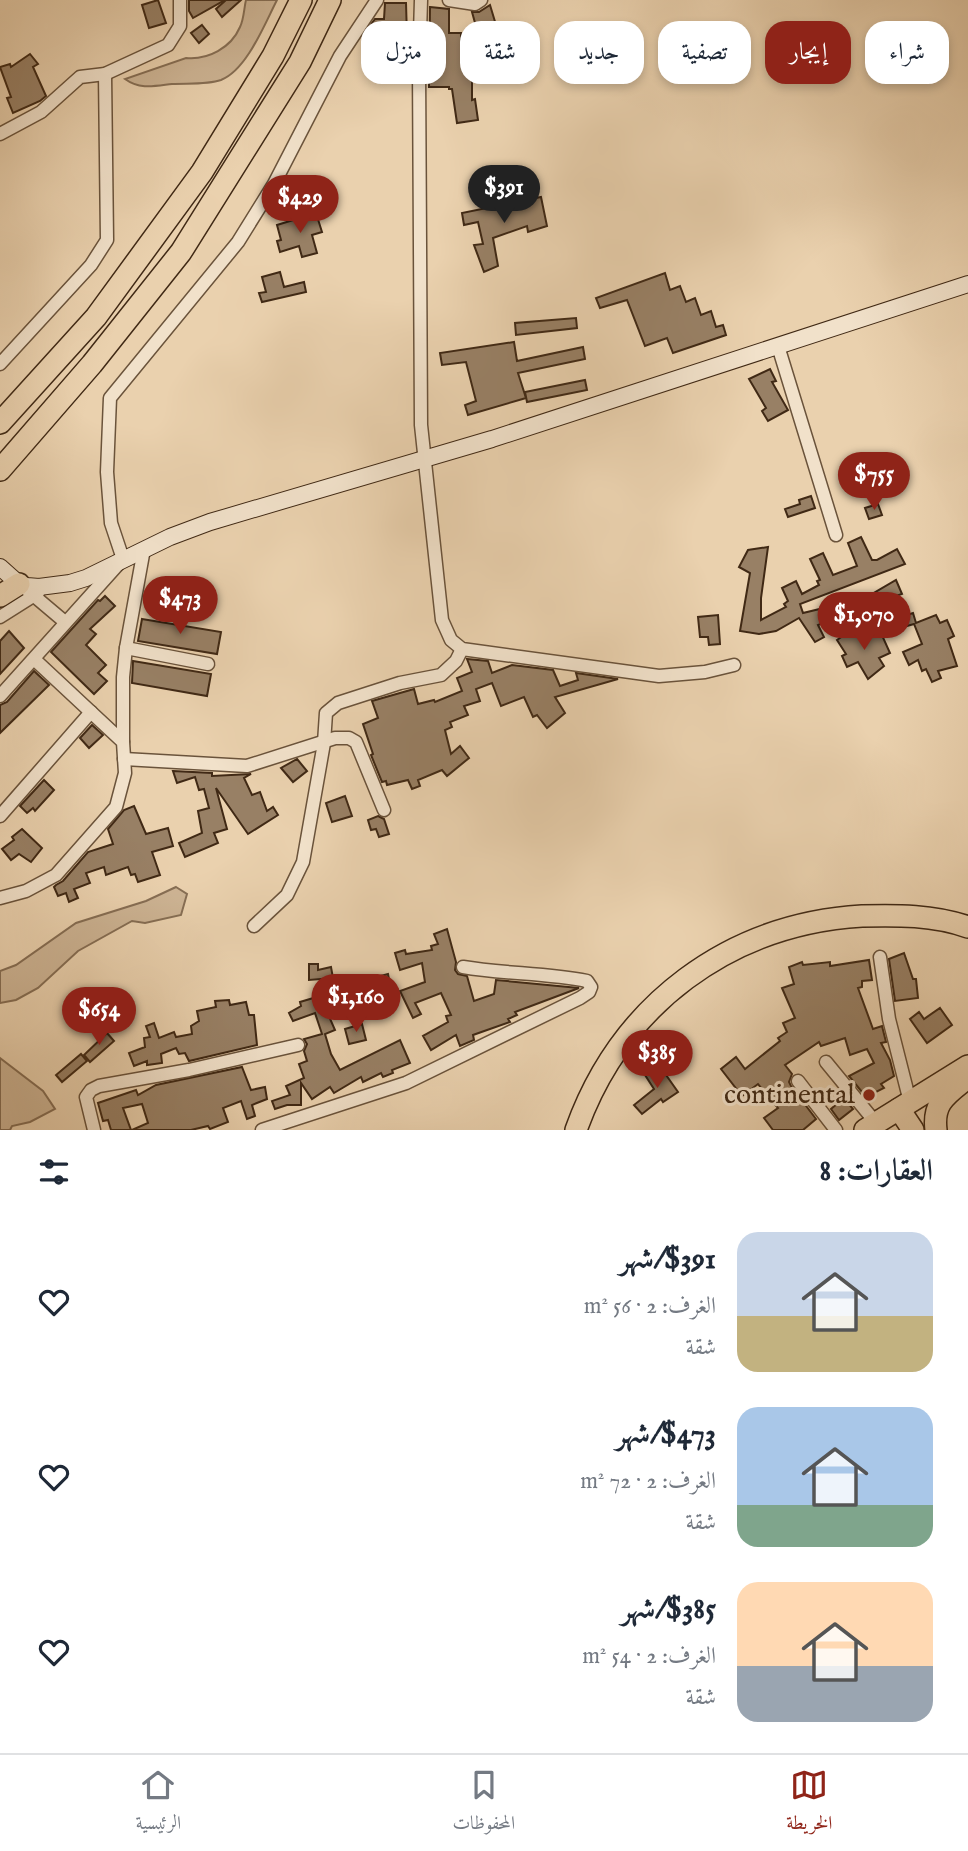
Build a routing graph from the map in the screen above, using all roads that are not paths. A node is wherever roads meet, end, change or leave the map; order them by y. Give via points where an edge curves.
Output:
1 (180, 0) edge
2 (301, 0) edge
3 (330, 0) edge
4 (377, 0) edge
5 (421, 0) edge
6 (449, 0) edge
7 (481, 0) edge
8 (105, 74) junction
9 (0, 134) edge
10 (968, 284) edge
11 (778, 346) junction
12 (0, 364) edge
13 (0, 423) edge
14 (423, 459) junction
15 (0, 470) edge
16 (836, 535) dead end
17 (144, 549) junction
18 (123, 559) junction
19 (0, 567) edge
20 (26, 590) junction
21 (0, 596) edge
22 (0, 617) edge
23 (65, 622) junction
24 (126, 648) junction
25 (462, 649) junction
26 (34, 659) junction
27 (208, 664) dead end
28 (734, 665) dead end
29 (0, 695) edge
30 (91, 712) junction
31 (123, 742) junction
32 (324, 743) junction
33 (124, 759) junction
34 (384, 810) dead end
35 (0, 816) edge
36 (0, 898) edge
37 (254, 926) dead end
38 (968, 927) edge
39 (968, 939) edge
40 (880, 957) dead end
41 (463, 967) dead end
42 (298, 1045) dead end
43 (826, 1062) dead end
44 (968, 1066) edge
45 (968, 1078) edge
46 (798, 1081) dead end
47 (905, 1106) junction
48 (871, 1127) edge
49 (94, 1130) edge
50 (262, 1130) edge
51 (576, 1130) edge
52 (588, 1130) edge
53 (836, 1130) edge
54 (912, 1130) edge
55 (936, 1130) edge

1 - 8 street via 180,26 169,45
2 - 13 highway via 273,56 202,172 96,317
3 - 15 highway via 300,62 181,252
4 - 18 street via 340,56 274,184 238,242 110,398 107,472 111,523
5 - 14 street
6 - 7 street via 475,4
8 - 9 street via 80,77 41,112
8 - 12 street via 107,240 91,265
10 - 11 main road
11 - 14 main road
11 - 16 street
14 - 17 main road via 210,522
14 - 25 street via 442,620 451,640
17 - 18 main road
17 - 24 street
18 - 20 main road via 78,581
18 - 23 street
19 - 20 main road
20 - 21 highway
20 - 22 street
20 - 23 street
23 - 26 street
24 - 27 street
24 - 31 street
25 - 28 street via 659,676
25 - 32 street via 441,675 338,703 326,713
26 - 29 street
26 - 30 street
30 - 31 street
30 - 35 street
31 - 33 street
32 - 33 street via 247,766
32 - 34 street via 335,738 356,742
32 - 37 street via 303,862 287,895
33 - 36 street via 116,807 56,875
38 - 51 highway via 921,917 839,918 774,932 729,951 702,966 653,1006 609,1063
39 - 52 highway via 858,929 786,941 753,953 722,969 659,1019 632,1051
40 - 47 street
41 - 50 street via 575,979 587,981 591,987 580,998 406,1083
42 - 49 street via 99,1086 86,1097
43 - 48 street
44 - 47 highway
45 - 55 highway via 942,1099 936,1110
46 - 53 street
47 - 48 highway
47 - 54 highway

